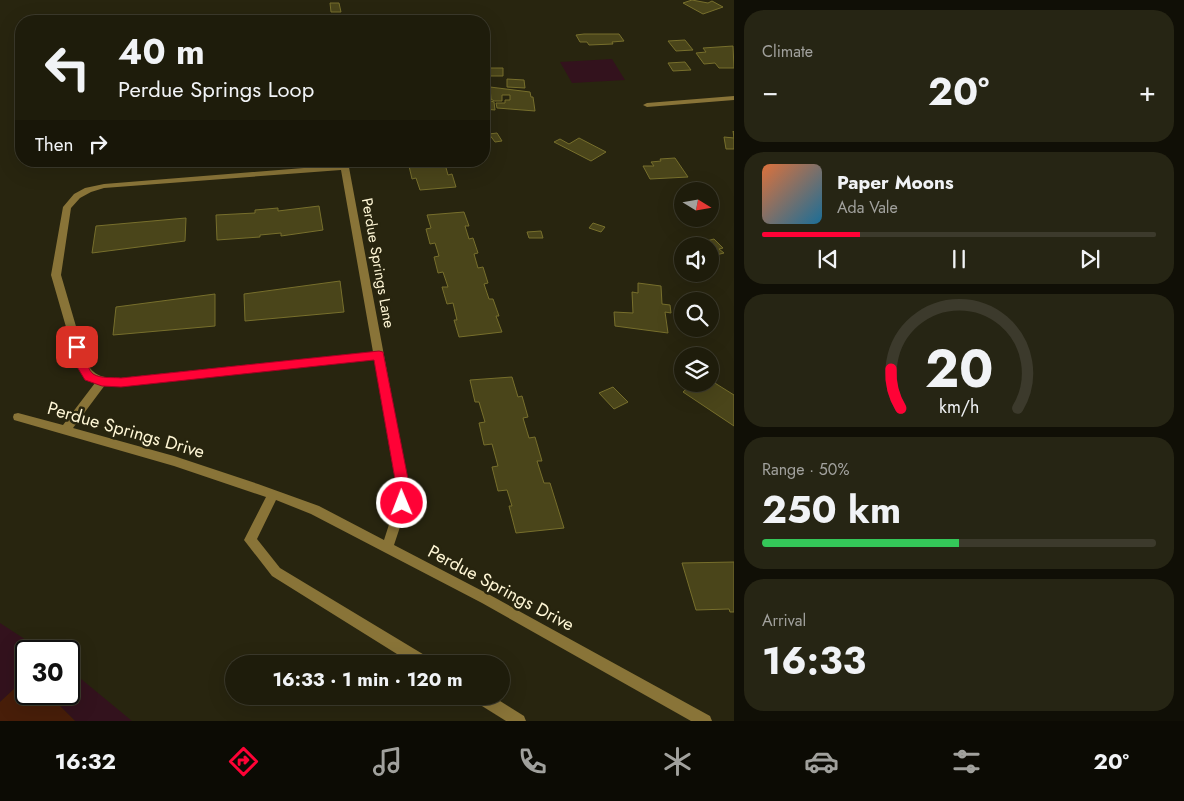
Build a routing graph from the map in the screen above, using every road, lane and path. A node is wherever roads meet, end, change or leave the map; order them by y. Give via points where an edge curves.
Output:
1 (734, 98) edge
2 (647, 106) dead end
3 (311, 167) edge
4 (345, 167) edge
5 (379, 355) junction
6 (102, 381) junction
7 (18, 417) dead end
8 (65, 430) junction
9 (273, 494) junction
10 (387, 547) junction
11 (411, 655) edge
12 (493, 705) edge
13 (519, 721) edge
14 (706, 721) edge

1 - 2 street
3 - 6 street via 104,186 77,196 67,207 56,275 82,365 89,376
4 - 5 street, Perdue Springs Lane
5 - 6 street via 121,382
5 - 10 street, Perdue Springs Lane via 402,479 402,503
6 - 8 street
7 - 8 street, Perdue Springs Drive
8 - 9 street, Perdue Springs Drive
9 - 10 street, Perdue Springs Drive via 315,510
9 - 11 street via 250,540 276,572
10 - 14 street, Perdue Springs Drive
12 - 13 street

